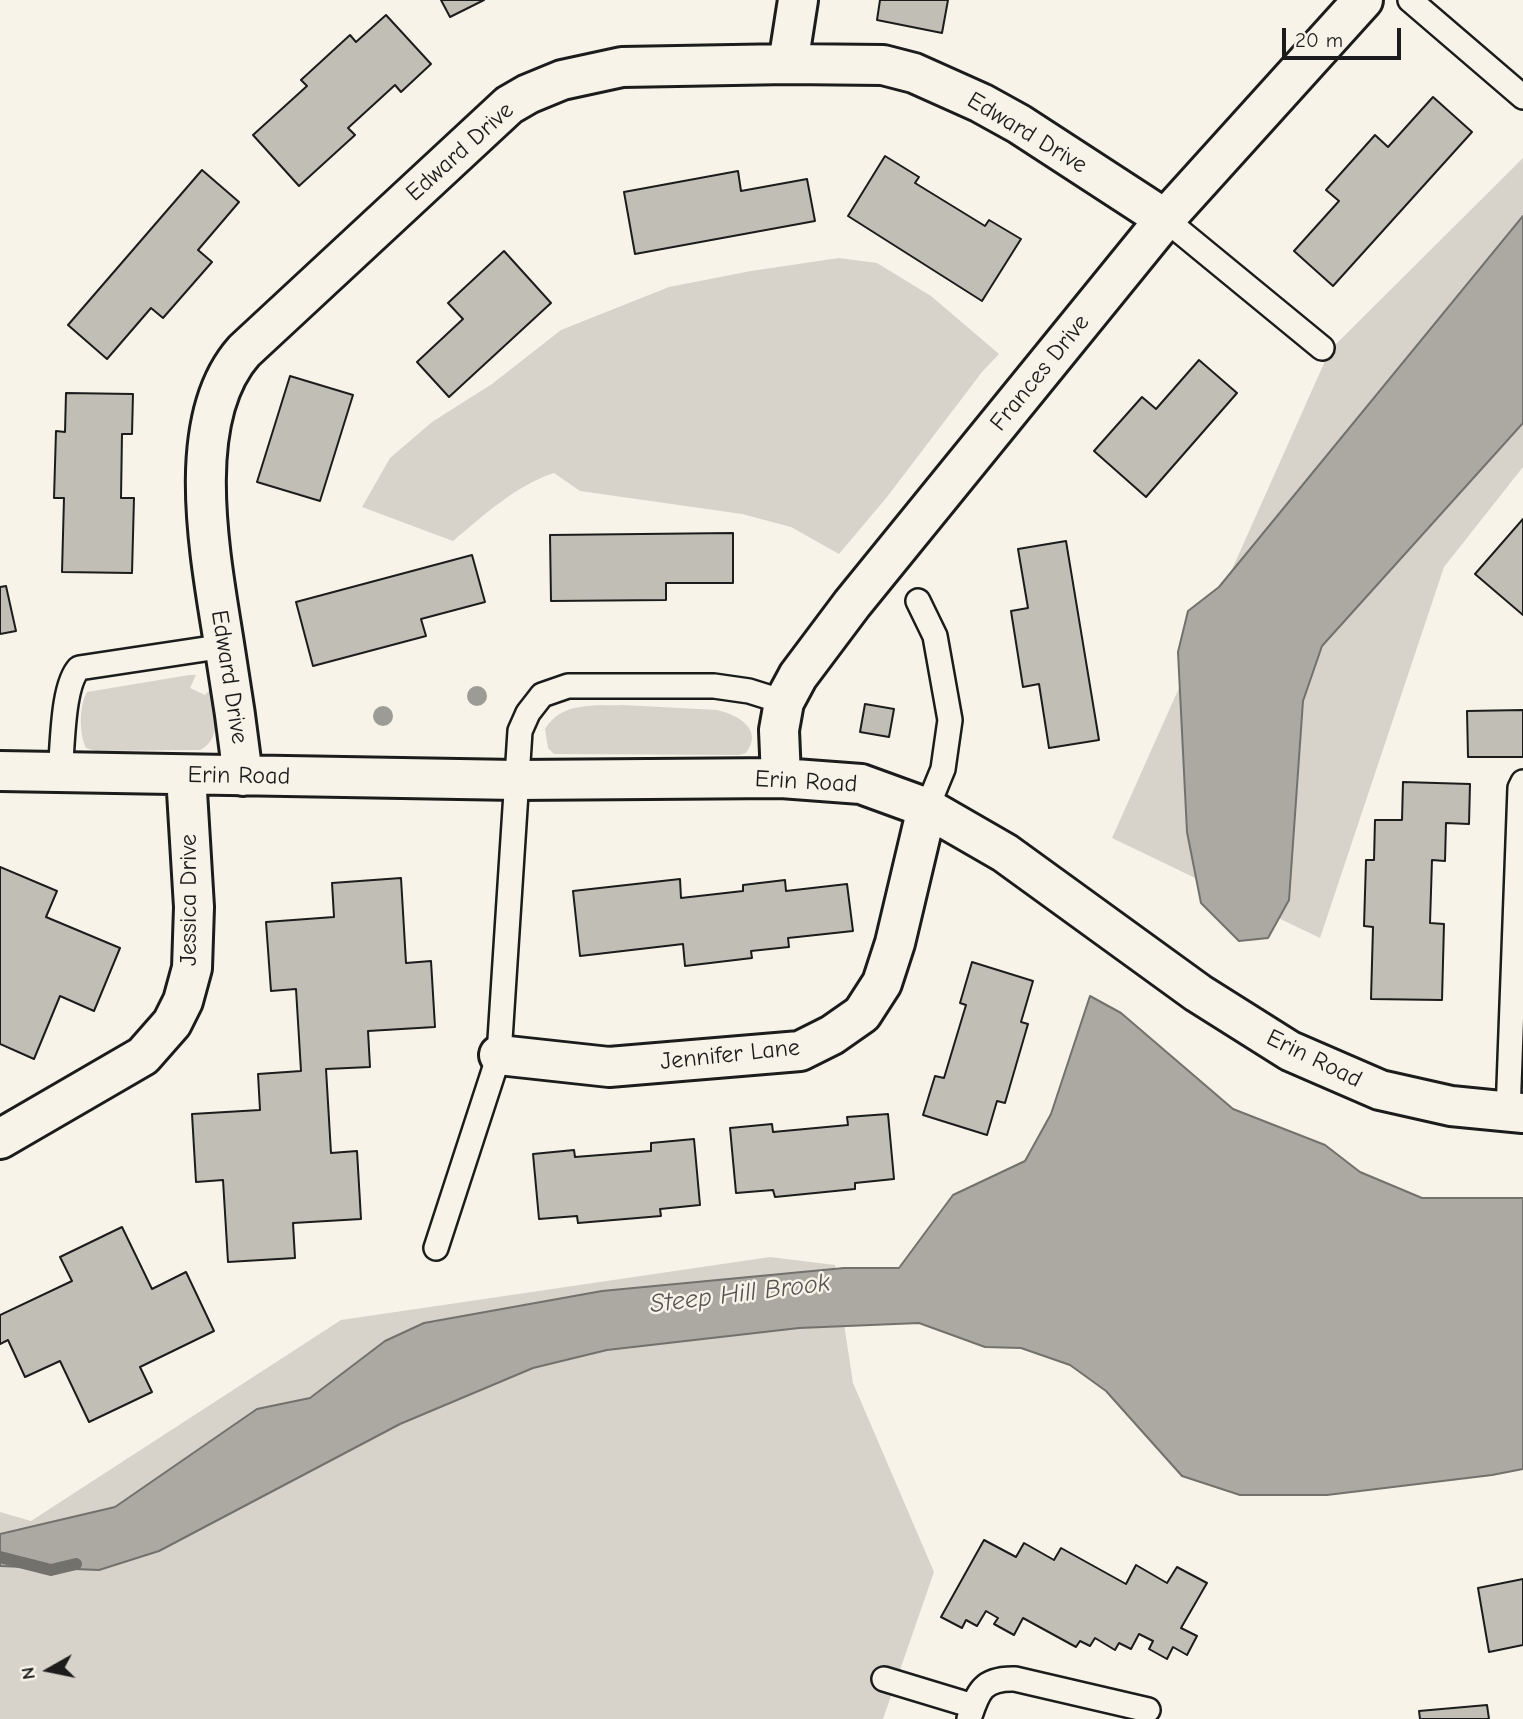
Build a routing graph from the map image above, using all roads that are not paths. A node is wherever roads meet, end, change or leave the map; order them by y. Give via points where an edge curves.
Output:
1 (798, 0) edge
2 (1363, 0) edge
3 (1410, 0) edge
4 (788, 64) junction
5 (1523, 97) edge
6 (1165, 219) junction
7 (1322, 348) dead end
8 (919, 601) dead end
9 (225, 646) junction
10 (784, 702) junction
11 (0, 771) edge
12 (60, 772) junction
13 (186, 775) junction
14 (243, 776) junction
15 (781, 778) junction
16 (516, 780) junction
17 (1523, 782) edge
18 (927, 808) junction
19 (499, 1055) junction
20 (1516, 1113) edge
21 (0, 1139) edge
22 (436, 1248) dead end
23 (884, 1678) dead end
24 (1148, 1710) dead end
25 (971, 1713) edge

1 - 4 street
2 - 6 street, Frances Drive
3 - 5 lane
4 - 6 street, Edward Drive via 883,65 944,86 1019,124
4 - 9 street, Edward Drive via 622,67 562,80 528,94 509,105 244,351 219,396 207,469 210,552
6 - 7 lane
6 - 10 street, Frances Drive via 852,604
8 - 18 lane via 935,636 950,720 943,769
9 - 12 lane via 79,668 69,693
9 - 14 street, Edward Drive
10 - 15 street, Frances Drive via 779,730
10 - 16 lane via 714,686 568,686 542,695 528,713 520,731
11 - 12 street, Erin Road
12 - 13 street, Erin Road
13 - 14 street, Erin Road
13 - 21 street, Jessica Drive via 194,907 192,968 172,1023 143,1056
14 - 16 street, Erin Road
15 - 16 street, Erin Road
15 - 18 street, Erin Road via 861,784
16 - 19 lane
17 - 20 lane
18 - 19 street, Jennifer Lane via 882,983 862,1014 832,1035 800,1051 608,1067
18 - 20 street, Erin Road via 1005,853 1198,993 1290,1051 1380,1090 1451,1106
19 - 22 lane
23 - 25 lane
24 - 25 lane via 1002,1679 983,1687

